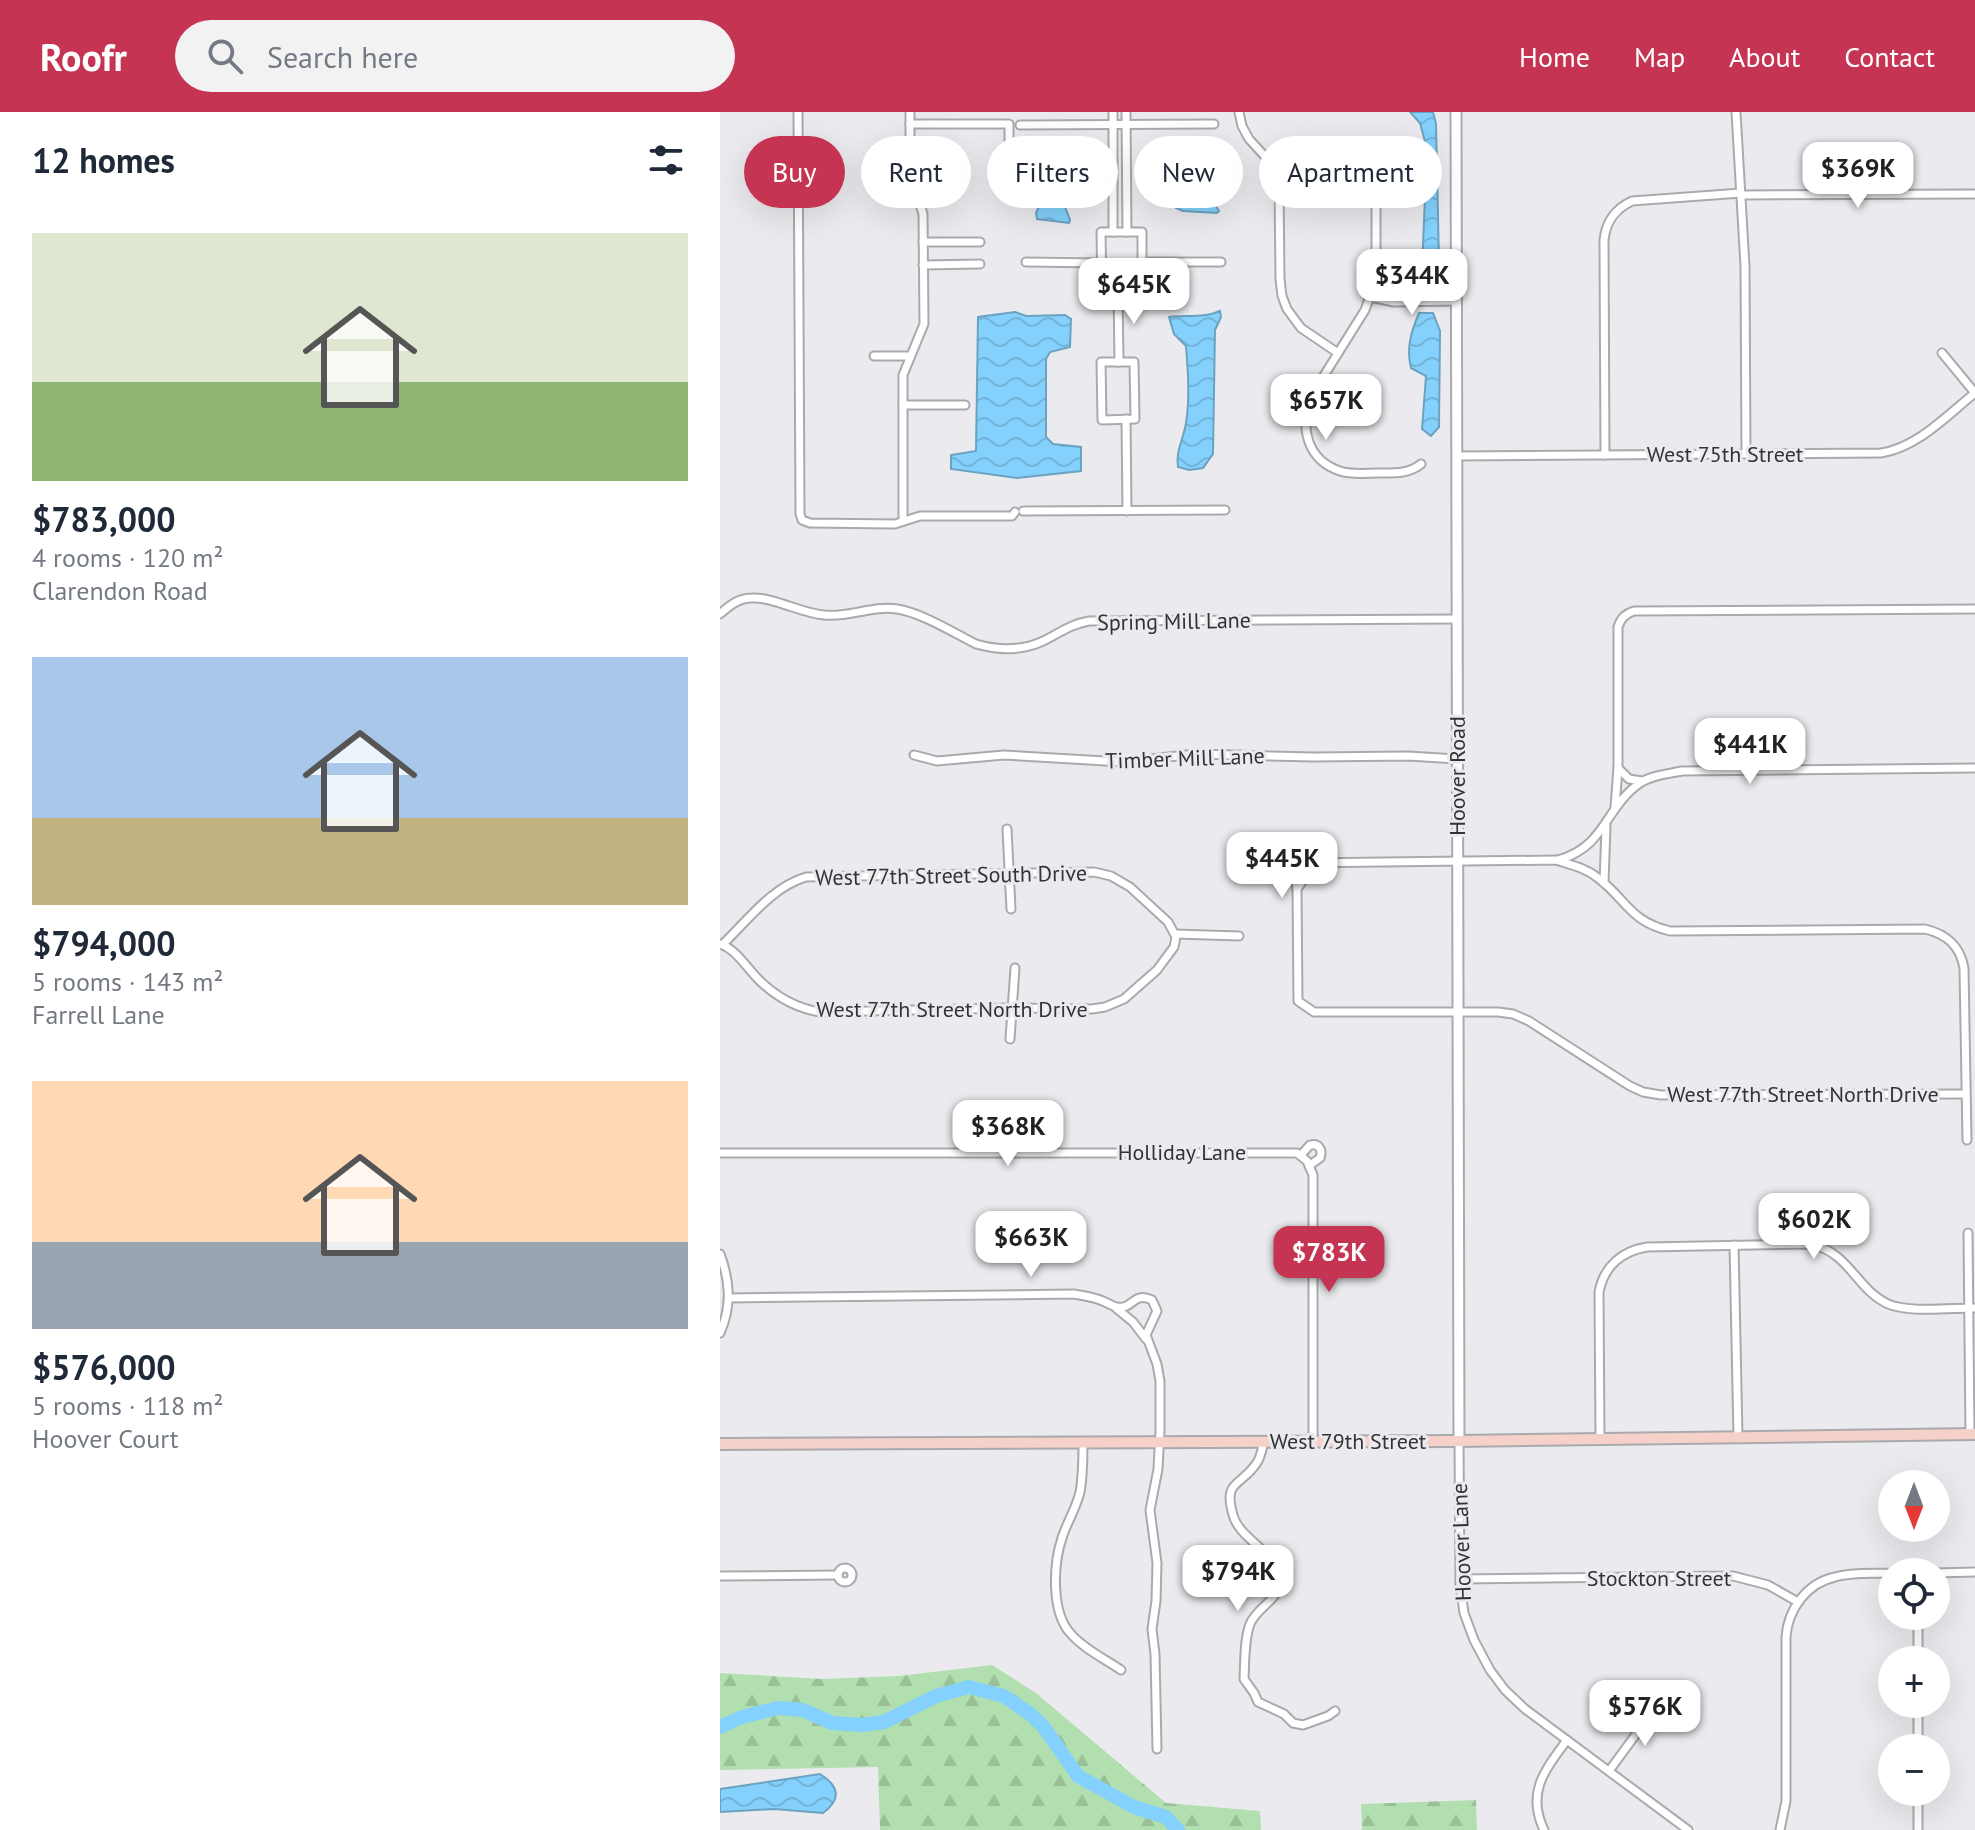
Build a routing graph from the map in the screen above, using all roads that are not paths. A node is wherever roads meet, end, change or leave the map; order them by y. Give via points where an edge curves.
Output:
1 (798, 112) edge
2 (910, 112) edge
3 (1113, 112) edge
4 (1126, 112) edge
5 (1239, 112) edge
6 (1456, 112) edge
7 (1736, 112) edge
8 (910, 124) junction
9 (1214, 124) dead end
10 (1020, 125) dead end
11 (1113, 125) junction
12 (1127, 125) junction
13 (910, 136) edge
14 (1009, 136) edge
15 (1741, 194) junction
16 (1975, 194) edge
17 (921, 208) edge
18 (1376, 208) edge
19 (1113, 232) junction
20 (1127, 232) junction
21 (923, 242) junction
22 (980, 242) dead end
23 (1026, 262) dead end
24 (1142, 262) junction
25 (1221, 262) dead end
26 (1101, 263) junction
27 (980, 264) dead end
28 (923, 265) junction
29 (1374, 285) junction
30 (1456, 287) junction
31 (1118, 291) junction
32 (1370, 297) junction
33 (1456, 301) junction
34 (1338, 353) junction
35 (1942, 353) dead end
36 (874, 356) dead end
37 (910, 356) junction
38 (1119, 362) junction
39 (1975, 393) edge
40 (903, 405) junction
41 (965, 405) dead end
42 (1126, 419) junction
43 (1746, 454) junction
44 (1605, 455) junction
45 (1457, 456) junction
46 (1421, 464) dead end
47 (1225, 510) dead end
48 (1127, 511) junction
49 (903, 521) junction
50 (1975, 609) edge
51 (720, 614) edge
52 (1457, 619) junction
53 (914, 755) dead end
54 (1457, 759) junction
55 (1618, 768) junction
56 (1975, 768) edge
57 (1642, 781) junction
58 (1615, 807) junction
59 (1606, 824) junction
60 (1007, 829) dead end
61 (1556, 860) junction
62 (1323, 862) junction
63 (1458, 863) junction
64 (1009, 873) junction
65 (1604, 883) junction
66 (1297, 889) junction
67 (1011, 909) dead end
68 (1175, 936) junction
69 (1239, 936) dead end
70 (722, 944) edge
71 (1015, 968) dead end
72 (1012, 1008) junction
73 (1458, 1013) junction
74 (1010, 1039) dead end
75 (1965, 1094) junction
76 (1967, 1140) dead end
77 (720, 1153) edge
78 (1306, 1160) junction
79 (1968, 1233) dead end
80 (1734, 1245) junction
81 (720, 1254) edge
82 (729, 1298) junction
83 (1114, 1307) junction
84 (1972, 1308) edge
85 (720, 1333) edge
86 (1147, 1339) junction
87 (1973, 1434) edge
88 (1738, 1437) junction
89 (1600, 1439) junction
90 (1264, 1441) junction
91 (1313, 1441) junction
92 (1459, 1441) junction
93 (1083, 1442) junction
94 (1159, 1442) junction
95 (720, 1444) edge
96 (1975, 1572) edge
97 (1950, 1573) edge
98 (1878, 1574) edge
99 (838, 1575) dead end
100 (720, 1576) edge
101 (1460, 1579) junction
102 (1798, 1602) junction
103 (1121, 1670) dead end
104 (1656, 1707) dead end
105 (1335, 1711) dead end
106 (1567, 1740) junction
107 (1157, 1749) dead end
108 (1609, 1771) junction
109 (1918, 1806) edge
110 (1544, 1830) edge
111 (1688, 1830) edge
112 (1780, 1830) edge
113 (1918, 1830) edge

1 - 49 street via 800,514 810,523
2 - 8 street
3 - 11 street
4 - 12 street
5 - 34 street via 1249,139 1271,163 1279,183 1280,279 1287,309 1301,328
6 - 30 street, Hoover Road
7 - 15 street
8 - 13 street
8 - 14 street via 1009,124
9 - 12 street
10 - 11 street
11 - 12 street
11 - 19 street
12 - 20 street
15 - 16 street
15 - 43 street
15 - 44 street via 1632,201 1610,217 1605,231
17 - 21 street
18 - 29 street
19 - 20 street
19 - 26 street via 1101,232
20 - 24 street via 1142,232
21 - 22 street
21 - 28 street
23 - 26 street
24 - 25 street
24 - 31 street via 1142,290
26 - 31 street via 1102,291
27 - 28 street
28 - 37 street via 924,324
29 - 30 street
29 - 32 street
30 - 33 street, Hoover Road
31 - 38 street
32 - 33 street
32 - 34 street
33 - 45 street, Hoover Road
34 - 46 street via 1305,411 1314,452 1329,466 1349,473 1406,472
35 - 39 street
36 - 37 street
37 - 40 street via 903,370
38 - 42 street via 1134,362 1135,419
38 - 42 street via 1101,362 1102,420
39 - 43 street, West 75th Street via 1916,440 1895,450
40 - 41 street
40 - 49 street
42 - 48 street
43 - 44 street, West 75th Street
44 - 45 street, West 75th Street
45 - 52 street, Hoover Road
47 - 48 street
48 - 49 street via 1019,511 1012,516 920,516
50 - 55 street via 1625,615 1618,627
51 - 52 street, Spring Mill Lane via 749,597 824,615 896,608 976,644 1001,649 1032,645 1089,621
52 - 54 street, Hoover Road
53 - 54 street, Timber Mill Lane via 937,761 1004,755 1122,762 1196,754
54 - 63 street, Hoover Road
55 - 57 street via 1629,779
55 - 58 street
56 - 57 street via 1682,771
57 - 58 street
58 - 59 street
59 - 61 street via 1588,846
59 - 65 street
60 - 64 street
61 - 63 street
61 - 65 street
62 - 63 street
62 - 66 street
62 - 66 street via 1297,866
63 - 73 street, Hoover Road
64 - 67 street
64 - 68 street, West 77th Street South Drive via 1111,876 1168,922
64 - 70 street, West 77th Street South Drive via 806,877 776,892
65 - 75 street via 1638,917 1670,931 1925,929 1942,934 1961,954 1964,968
66 - 73 street, West 77th Street North Drive via 1298,1001 1321,1013
68 - 69 street
68 - 72 street, West 77th Street North Drive via 1172,951 1157,970 1112,1005
70 - 72 street, West 77th Street North Drive via 771,991 808,1010
71 - 72 street
72 - 74 street
73 - 75 street, West 77th Street North Drive via 1498,1012 1523,1018 1630,1086 1661,1095
73 - 92 street, Hoover Road
75 - 76 street
77 - 78 street, Holliday Lane via 1293,1152
78 - 78 street via 1318,1160 1318,1146 1306,1148
78 - 91 street via 1313,1175
79 - 84 street
80 - 84 street via 1815,1245 1838,1256 1888,1303
80 - 88 street
80 - 89 street via 1647,1247 1628,1252 1607,1269 1599,1292
81 - 82 street
82 - 83 street via 1074,1294
82 - 85 street
83 - 86 street
83 - 86 street via 1141,1297 1152,1300 1156,1313
84 - 87 street
86 - 94 street via 1158,1371
87 - 88 main road, West 79th Street
88 - 89 main road, West 79th Street
89 - 92 main road, West 79th Street
90 - 91 main road, West 79th Street
90 - 94 main road, West 79th Street
90 - 105 street via 1259,1460 1232,1487 1230,1496 1237,1525 1280,1576 1277,1591 1250,1626 1244,1679 1258,1702 1296,1724
91 - 92 main road, West 79th Street
92 - 101 street, Hoover Lane
93 - 94 main road, West 79th Street
93 - 95 main road, West 79th Street
93 - 103 street via 1080,1490 1057,1557 1057,1605 1071,1635
94 - 107 street via 1150,1510 1157,1563 1152,1629
96 - 97 street
98 - 102 street via 1836,1576
99 - 100 street
101 - 102 street, Stockton Street via 1733,1576 1768,1585
101 - 106 street, Hoover Lane via 1466,1620 1494,1676 1525,1709
102 - 112 street via 1786,1637 1786,1801
104 - 108 street
106 - 108 street, Hoover Lane
106 - 110 street via 1537,1791
108 - 111 street, Hoover Lane
109 - 113 street

